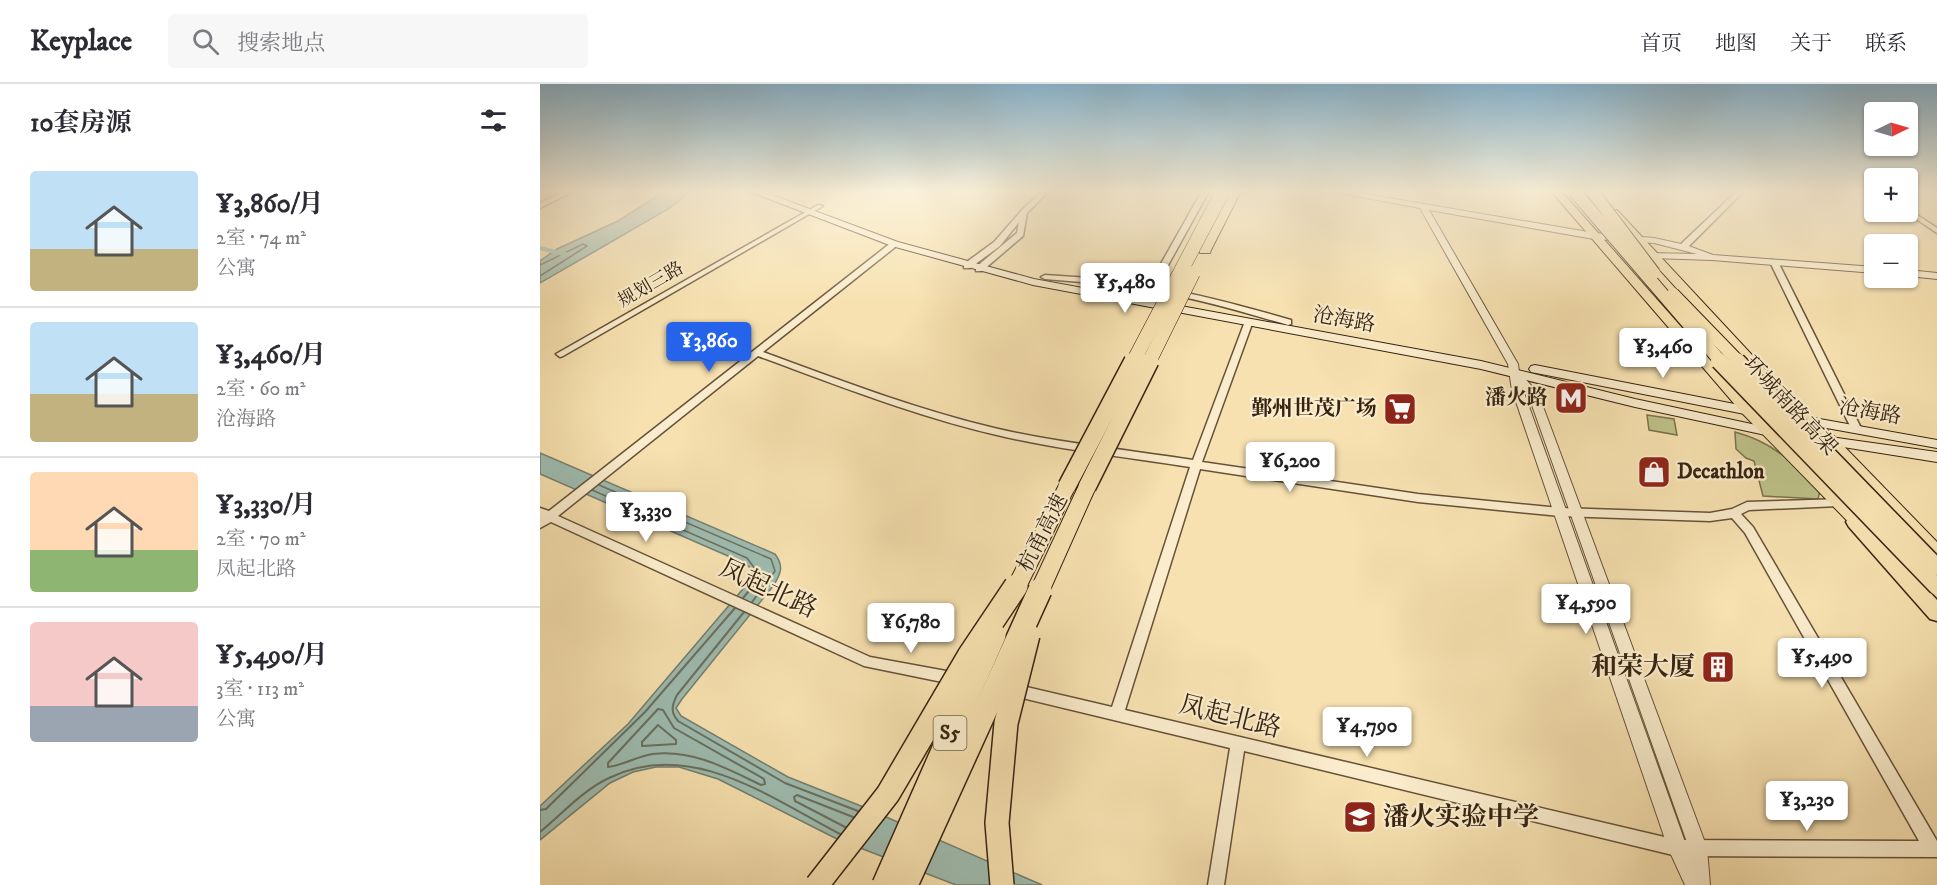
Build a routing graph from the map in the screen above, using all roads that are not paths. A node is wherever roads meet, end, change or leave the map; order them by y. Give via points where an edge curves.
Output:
1 (779, 228) edge
2 (859, 228) edge
3 (875, 228) edge
4 (1021, 228) edge
5 (1185, 228) edge
6 (1205, 228) edge
7 (1216, 228) edge
8 (1435, 228) edge
9 (1549, 228) edge
10 (1588, 228) edge
11 (1599, 228) edge
12 (1604, 228) edge
13 (1617, 228) edge
14 (1621, 228) edge
15 (1628, 228) edge
16 (1703, 228) edge
17 (1594, 236) junction
18 (1636, 237) junction
19 (894, 244) junction
20 (1685, 245) junction
21 (1652, 255) junction
22 (1712, 257) junction
23 (1774, 262) junction
24 (977, 265) junction
25 (1864, 269) edge
26 (1639, 272) junction
27 (1654, 273) junction
28 (1918, 274) edge
29 (1937, 276) edge
30 (1045, 277) junction
31 (1150, 290) junction
32 (1288, 322) junction
33 (1248, 324) junction
34 (757, 353) junction
35 (560, 354) dead end
36 (1514, 369) junction
37 (1748, 411) junction
38 (1807, 420) junction
39 (1857, 430) junction
40 (1767, 431) junction
41 (1831, 441) junction
42 (1937, 444) edge
43 (1807, 457) junction
44 (1937, 457) edge
45 (1196, 465) junction
46 (1839, 502) junction
47 (1560, 512) junction
48 (1577, 512) junction
49 (1734, 513) junction
50 (543, 517) edge
51 (1937, 554) edge
52 (1937, 567) edge
53 (1029, 586) junction
54 (1937, 587) edge
55 (1937, 601) edge
56 (1937, 614) edge
57 (1117, 713) junction
58 (1238, 744) junction
59 (1677, 848) junction
60 (1698, 848) junction
61 (1934, 849) edge
62 (817, 885) edge
63 (884, 885) edge
64 (906, 885) edge
65 (1002, 885) edge
66 (1216, 885) edge
67 (1694, 885) edge
68 (1701, 885) edge

1 - 35 street, 规划三路
2 - 19 main road, 沧海路
3 - 24 main road, 沧海路
4 - 24 street via 1020,234
5 - 31 street
6 - 53 highway, 杭甬高速 / S5, bridge
7 - 53 highway, 杭甬高速 / S5, bridge via 1087,487
8 - 36 street
9 - 17 street
10 - 17 main road
11 - 26 highway, bridge
12 - 26 highway, 环城南路高架, bridge
13 - 27 highway, 环城南路高架, bridge
14 - 27 highway, bridge
15 - 18 main road
16 - 20 street
17 - 18 street
17 - 37 main road
18 - 20 street
18 - 21 main road
19 - 24 main road, 沧海路
19 - 34 street
20 - 22 street
21 - 22 street
21 - 38 main road
22 - 23 street
23 - 25 street
23 - 39 street
24 - 30 main road, 沧海路
24 - 33 main road, 沧海路 via 1033,282
26 - 43 highway, 环城南路高架, bridge
27 - 52 highway, 环城南路高架, bridge
28 - 29 street
30 - 31 street via 1082,278
30 - 32 main road, 沧海路
31 - 32 street via 1239,307
32 - 36 main road, 沧海路
33 - 36 main road, 沧海路
33 - 45 street
34 - 45 street via 967,426
34 - 50 street
36 - 37 main road, 沧海路
36 - 40 main road, 沧海路
36 - 47 street
36 - 48 street via 1533,393
37 - 38 main road, 沧海路
37 - 40 main road
38 - 39 main road, 沧海路
38 - 41 main road
39 - 42 main road, 沧海路
40 - 41 main road, 沧海路
40 - 46 main road
41 - 44 main road, 沧海路
41 - 51 main road
43 - 54 highway, 环城南路高架, bridge
43 - 56 highway via 1855,522
45 - 47 street via 1418,498
45 - 57 street
46 - 49 street via 1747,506
46 - 55 main road
47 - 48 street
47 - 59 street
48 - 49 street via 1710,517
48 - 60 street
49 - 61 street via 1749,530
50 - 57 street, 凤起北路 via 870,662
53 - 62 highway, bridge via 969,656 888,794
53 - 63 highway, 杭甬高速 / S5, bridge
53 - 64 highway, 杭甬高速 / S5, bridge
53 - 65 highway, bridge via 1006,723 997,823
57 - 58 street, 凤起北路
58 - 59 street, 凤起北路
58 - 66 street
59 - 60 street, 凤起北路
59 - 67 street
60 - 61 street, 凤起北路
60 - 68 street

